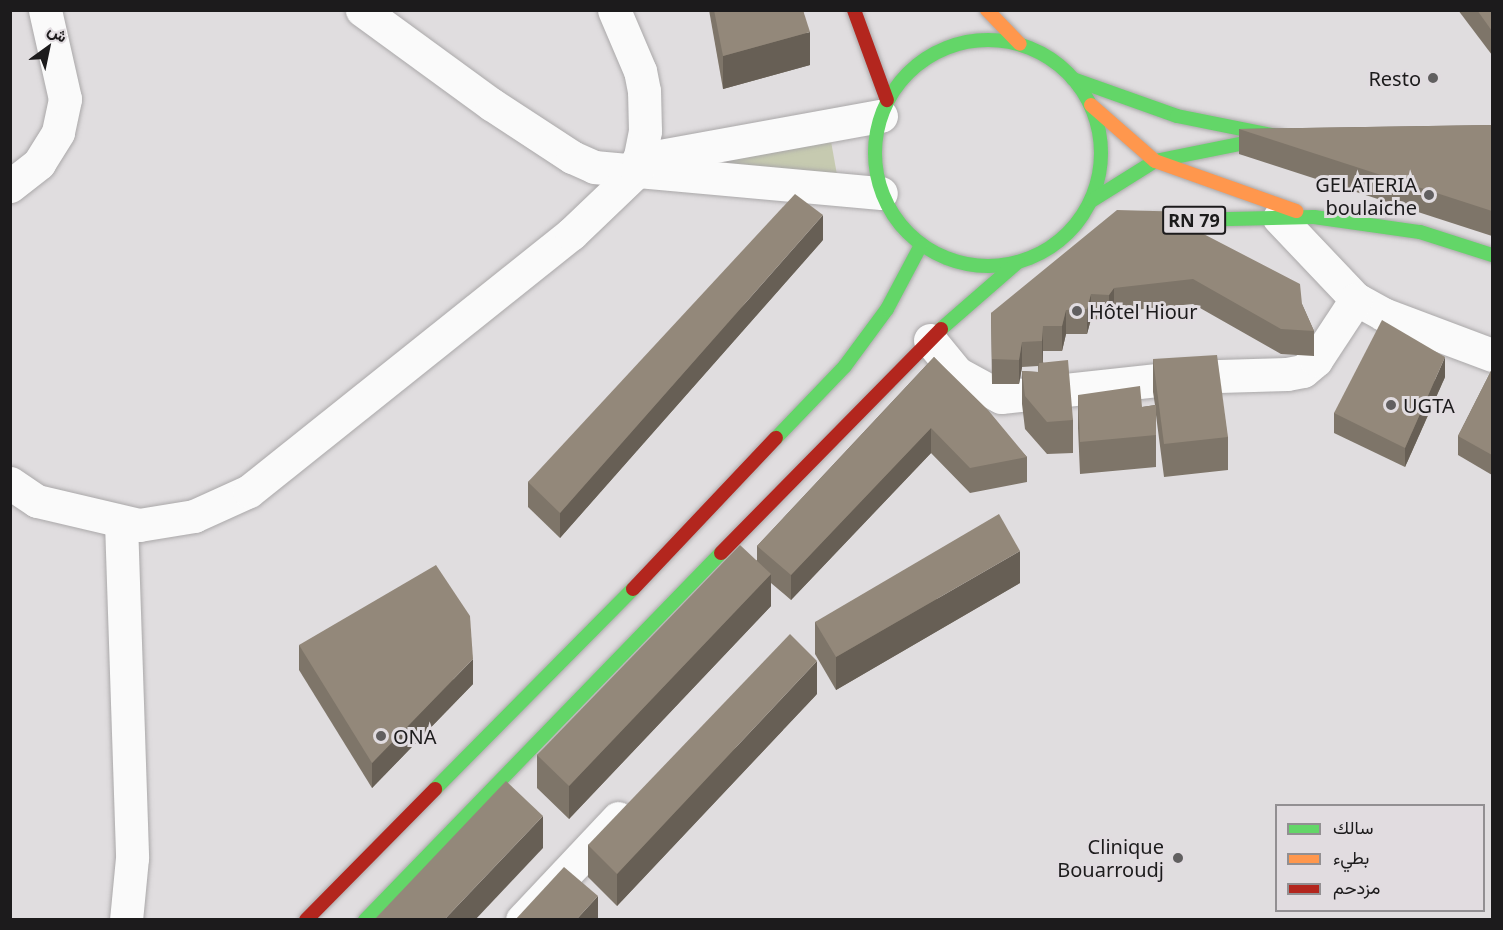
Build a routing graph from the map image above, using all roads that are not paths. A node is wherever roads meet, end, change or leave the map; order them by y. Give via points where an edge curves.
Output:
1 (45, 10) edge
2 (362, 10) edge
3 (614, 10) edge
4 (854, 10) edge
5 (987, 10) edge
6 (1020, 44) junction
7 (1073, 79) junction
8 (1091, 105) junction
9 (884, 108) junction
10 (1272, 137) junction
11 (1296, 138) edge
12 (1155, 161) junction
13 (638, 165) junction
14 (10, 186) edge
15 (881, 193) junction
16 (1091, 201) junction
17 (1314, 217) junction
18 (1279, 218) junction
19 (1133, 221) edge
20 (1098, 225) edge
21 (1074, 228) junction
22 (921, 245) junction
23 (1492, 255) edge
24 (1018, 262) junction
25 (1356, 299) junction
26 (930, 340) junction
27 (1492, 355) edge
28 (10, 483) edge
29 (121, 522) junction
30 (642, 793) edge
31 (126, 920) edge
32 (306, 920) edge
33 (365, 920) edge
34 (522, 920) edge

1 - 14 street via 65,99 58,132 39,163
2 - 13 street via 491,104 572,157 594,167
3 - 13 street via 640,71 644,91 645,131
4 - 9 main road
5 - 6 main road
6 - 7 main road via 1049,58
6 - 9 main road via 989,39 958,43 929,55 905,75
7 - 8 main road
7 - 10 main road via 1177,116
8 - 12 main road
8 - 16 main road via 1100,137 1100,170
9 - 13 street
9 - 15 main road via 876,130 874,162
10 - 11 main road
10 - 12 main road
12 - 16 main road
12 - 17 main road, RN 79
13 - 15 street
13 - 29 street via 570,234 249,491 194,516 139,525
15 - 22 main road via 897,221
16 - 21 main road
17 - 18 main road, RN 79
17 - 23 main road, RN 79 via 1420,232
18 - 19 main road, RN 79
18 - 25 street
20 - 21 main road
21 - 24 main road via 1050,249
22 - 24 main road via 951,261 985,267
22 - 32 main road via 887,309 845,366 631,591
24 - 26 main road
25 - 26 street via 1316,360 1303,371 1287,374 1185,377 1001,397 957,373
25 - 27 street via 1383,314
26 - 33 main road
28 - 29 street via 37,501
29 - 31 street via 132,858
30 - 34 street

